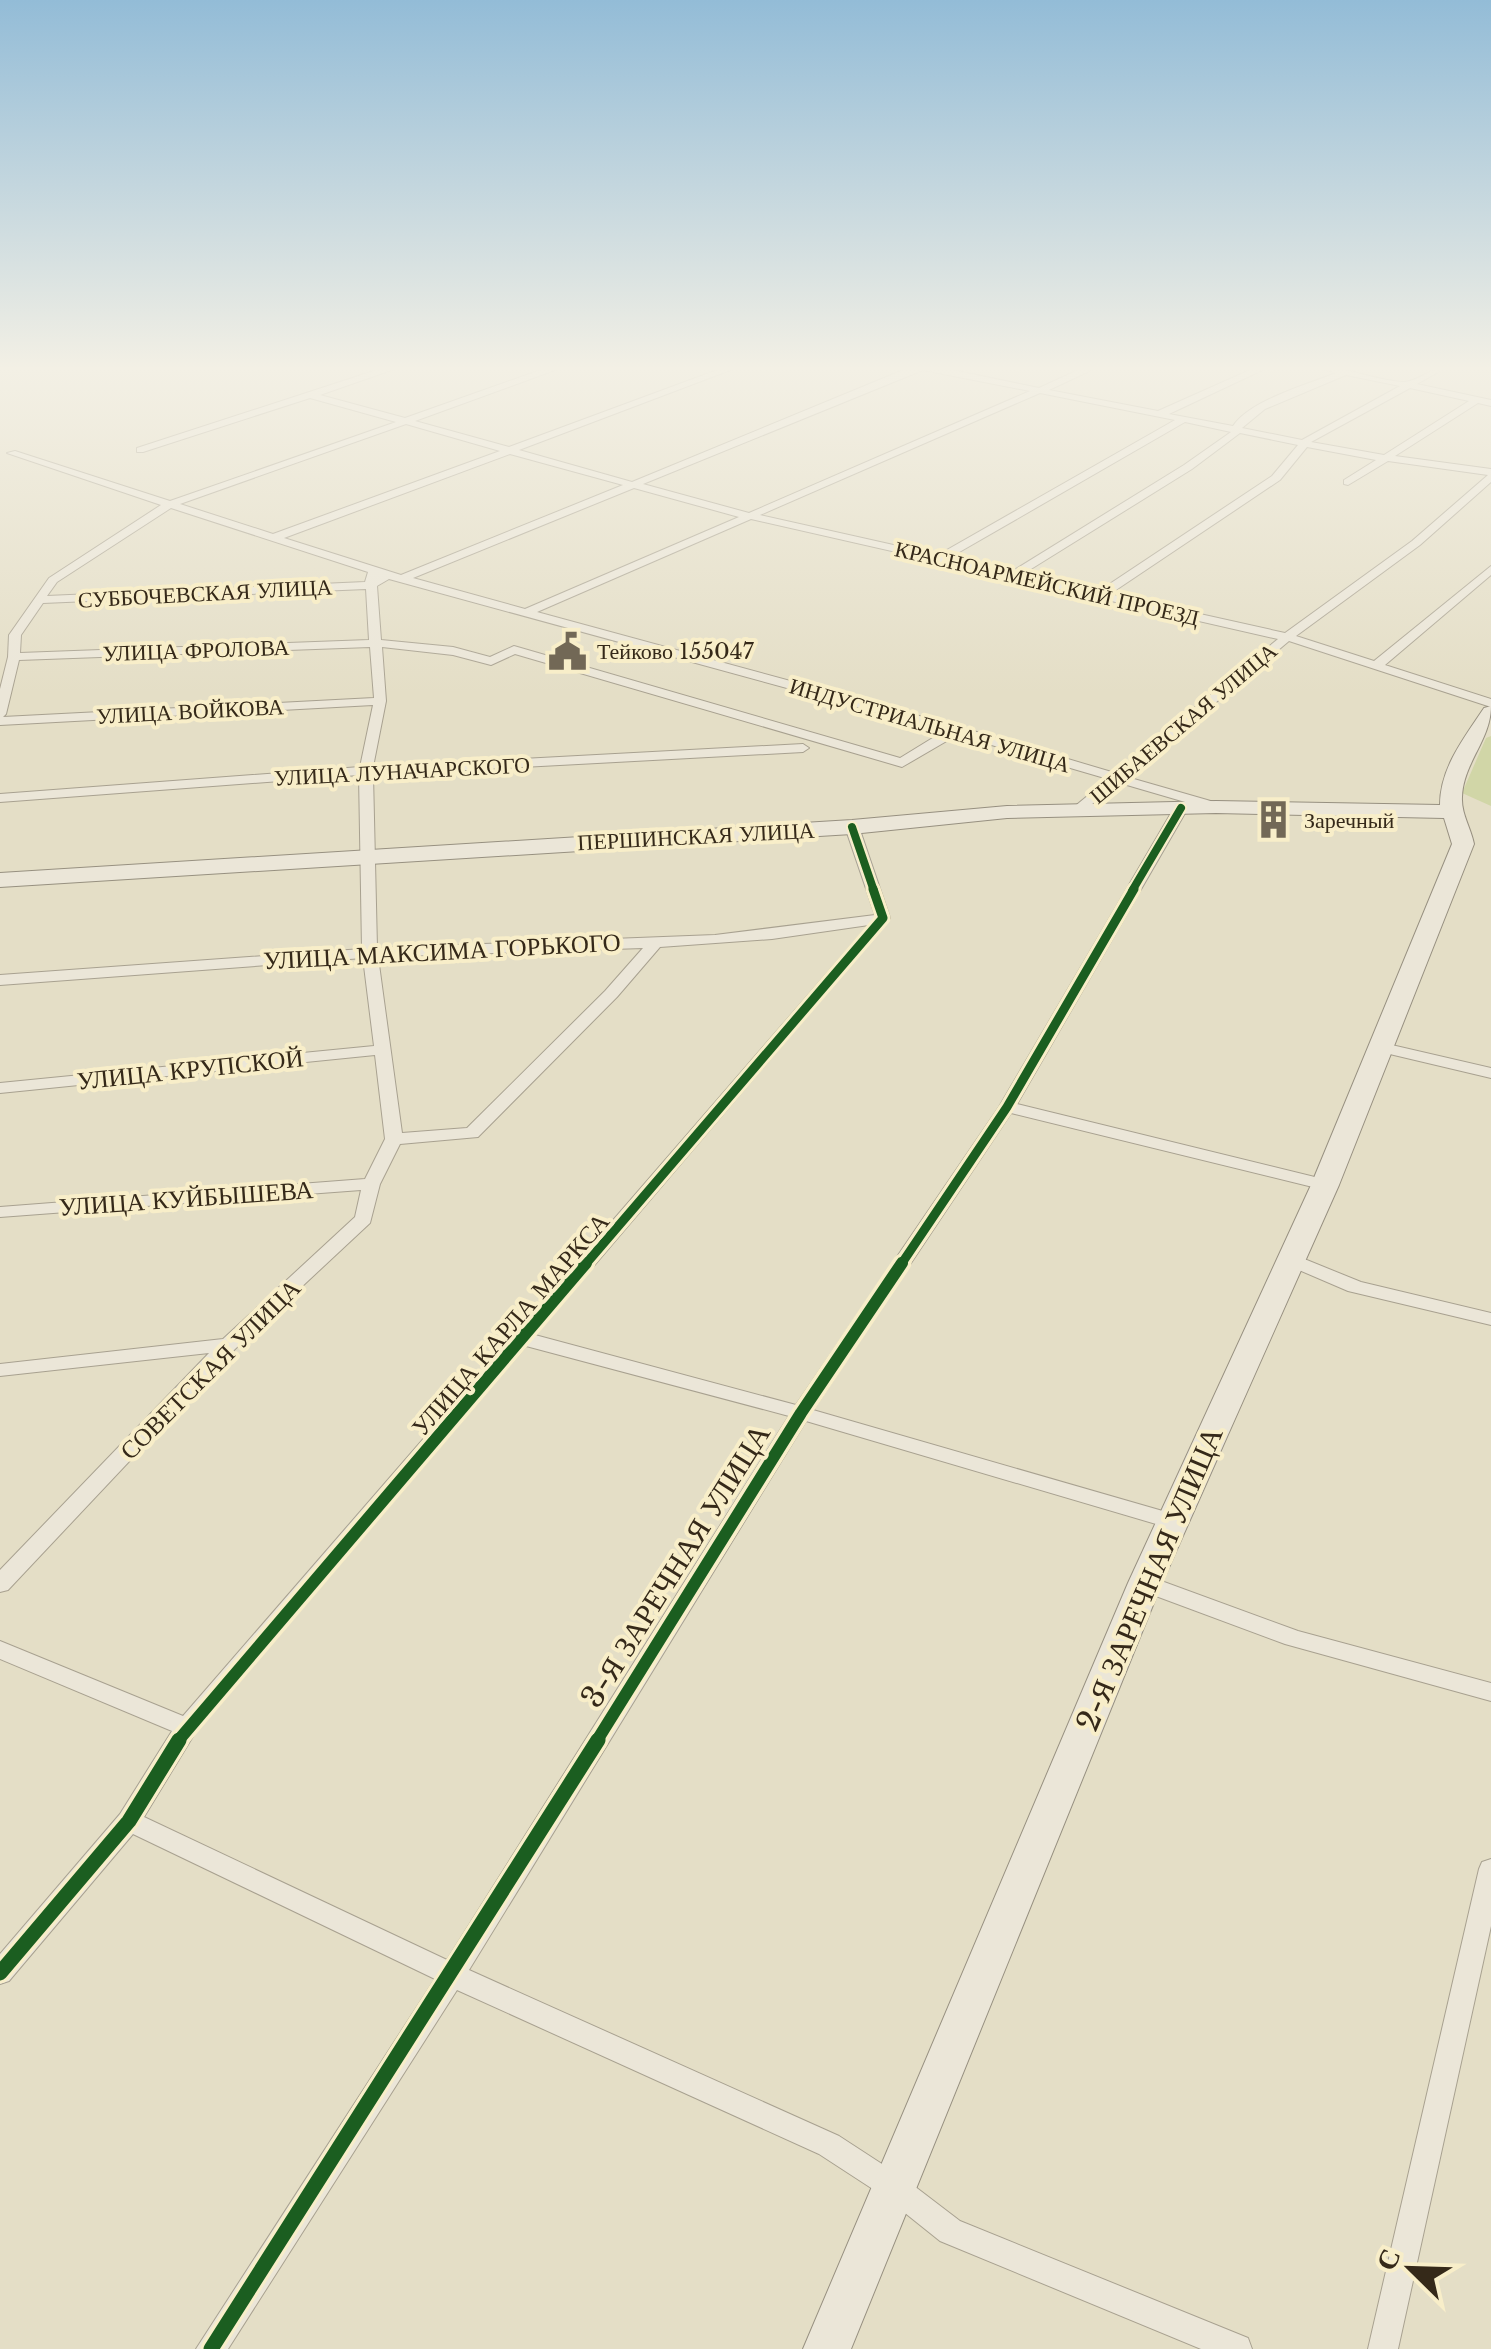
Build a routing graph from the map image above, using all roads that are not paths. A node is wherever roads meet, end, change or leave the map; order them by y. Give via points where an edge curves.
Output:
1 (1491, 475) edge
2 (80, 476) edge
3 (249, 476) edge
4 (443, 476) edge
5 (595, 476) edge
6 (660, 476) edge
7 (838, 476) edge
8 (1085, 476) edge
9 (1171, 476) edge
10 (1278, 476) edge
11 (1359, 476) edge
12 (1348, 482) dead end
13 (632, 487) junction
14 (168, 505) junction
15 (749, 515) junction
16 (273, 538) junction
17 (939, 559) junction
18 (1491, 569) edge
19 (371, 570) junction
20 (1012, 576) junction
21 (395, 578) junction
22 (371, 585) junction
23 (1099, 596) junction
24 (39, 600) junction
25 (526, 613) junction
26 (1287, 637) junction
27 (378, 642) junction
28 (14, 657) junction
29 (1376, 666) junction
30 (380, 702) junction
31 (1491, 703) edge
32 (0, 718) edge
33 (1489, 720) edge
34 (956, 730) junction
35 (804, 748) dead end
36 (366, 771) junction
37 (1119, 778) junction
38 (0, 798) edge
39 (1216, 807) junction
40 (1181, 808) junction
41 (1079, 810) junction
42 (1452, 812) junction
43 (852, 827) junction
44 (370, 854) junction
45 (0, 880) edge
46 (883, 918) junction
47 (656, 941) junction
48 (370, 952) junction
49 (0, 980) edge
50 (1383, 1048) junction
51 (380, 1050) junction
52 (1491, 1073) edge
53 (0, 1088) edge
54 (1007, 1107) junction
55 (394, 1139) junction
56 (371, 1184) junction
57 (1325, 1185) junction
58 (0, 1212) edge
59 (1292, 1260) junction
60 (1491, 1319) edge
61 (525, 1339) junction
62 (228, 1345) junction
63 (0, 1370) edge
64 (800, 1413) junction
65 (1173, 1521) junction
66 (1145, 1582) junction
67 (0, 1584) edge
68 (0, 1650) edge
69 (1491, 1692) edge
70 (187, 1727) junction
71 (130, 1821) junction
72 (1491, 1869) edge
73 (0, 1973) edge
74 (452, 1975) junction
75 (895, 2188) junction
76 (211, 2349) edge
77 (827, 2349) edge
78 (1238, 2349) edge
79 (1383, 2349) edge

1 - 26 street, ШИБАЕВСКАЯ УЛИЦА via 1416,543
2 - 14 street, ИНДУСТРИАЛЬНАЯ УЛИЦА
3 - 14 street
4 - 16 street
5 - 13 street, КРАСНОАРМЕЙСКИЙ ПРОЕЗД
6 - 13 street
7 - 15 street
8 - 17 street
9 - 20 street
10 - 23 street
11 - 12 street
13 - 15 street, КРАСНОАРМЕЙСКИЙ ПРОЕЗД
13 - 21 street
14 - 16 street, ИНДУСТРИАЛЬНАЯ УЛИЦА
14 - 24 street via 52,580
15 - 17 street, КРАСНОАРМЕЙСКИЙ ПРОЕЗД
15 - 25 street
16 - 19 street, ИНДУСТРИАЛЬНАЯ УЛИЦА
17 - 20 street, КРАСНОАРМЕЙСКИЙ ПРОЕЗД
18 - 29 street
19 - 21 street, ИНДУСТРИАЛЬНАЯ УЛИЦА
19 - 22 street
20 - 23 street, КРАСНОАРМЕЙСКИЙ ПРОЕЗД
21 - 22 street
21 - 25 street, ИНДУСТРИАЛЬНАЯ УЛИЦА
22 - 24 street, СУББОЧЕВСКАЯ УЛИЦА
22 - 27 street
23 - 26 street, КРАСНОАРМЕЙСКИЙ ПРОЕЗД
24 - 28 street via 16,635
25 - 34 street, ИНДУСТРИАЛЬНАЯ УЛИЦА
26 - 29 street, КРАСНОАРМЕЙСКИЙ ПРОЕЗД
26 - 37 street, ШИБАЕВСКАЯ УЛИЦА
27 - 28 street, УЛИЦА ФРОЛОВА
27 - 30 street
27 - 34 street, УЛИЦА ФРОЛОВА via 490,661 514,650 902,763
28 - 32 street
29 - 31 street, КРАСНОАРМЕЙСКИЙ ПРОЕЗД
30 - 32 street, УЛИЦА ВОЙКОВА
30 - 36 street
33 - 42 main road, 2-Я ЗАРЕЧНАЯ УЛИЦА via 1453,784
34 - 37 street, ИНДУСТРИАЛЬНАЯ УЛИЦА
35 - 36 street, УЛИЦА ЛУНАЧАРСКОГО
36 - 38 street, УЛИЦА ЛУНАЧАРСКОГО
36 - 44 street
37 - 39 street, ИНДУСТРИАЛЬНАЯ УЛИЦА
37 - 41 street, ШИБАЕВСКАЯ УЛИЦА
39 - 40 main road, ПЕРШИНСКАЯ УЛИЦА
39 - 42 main road, ПЕРШИНСКАЯ УЛИЦА
40 - 41 main road, ПЕРШИНСКАЯ УЛИЦА
40 - 54 street, 3-Я ЗАРЕЧНАЯ УЛИЦА
41 - 43 main road, ПЕРШИНСКАЯ УЛИЦА
42 - 50 main road, 2-Я ЗАРЕЧНАЯ УЛИЦА via 1463,844
43 - 44 main road, ПЕРШИНСКАЯ УЛИЦА
43 - 46 street
44 - 45 main road, ПЕРШИНСКАЯ УЛИЦА
44 - 48 street
46 - 47 street, УЛИЦА МАКСИМА ГОРЬКОГО
46 - 61 street, УЛИЦА КАРЛА МАРКСА
47 - 48 street, УЛИЦА МАКСИМА ГОРЬКОГО
47 - 55 street via 472,1133
48 - 49 street, УЛИЦА МАКСИМА ГОРЬКОГО
48 - 51 street
50 - 52 street
50 - 57 main road, 2-Я ЗАРЕЧНАЯ УЛИЦА
51 - 53 street, УЛИЦА КРУПСКОЙ
51 - 55 street
54 - 57 street
54 - 64 street, 3-Я ЗАРЕЧНАЯ УЛИЦА
55 - 56 street, СОВЕТСКАЯ УЛИЦА
56 - 58 street, УЛИЦА КУЙБЫШЕВА
56 - 62 street, СОВЕТСКАЯ УЛИЦА via 364,1219
57 - 59 main road, 2-Я ЗАРЕЧНАЯ УЛИЦА
59 - 60 street via 1355,1287
59 - 65 main road, 2-Я ЗАРЕЧНАЯ УЛИЦА
61 - 64 street
61 - 70 street, УЛИЦА КАРЛА МАРКСА
62 - 63 street
62 - 67 street, СОВЕТСКАЯ УЛИЦА
64 - 65 street
64 - 74 street, 3-Я ЗАРЕЧНАЯ УЛИЦА
65 - 66 main road, 2-Я ЗАРЕЧНАЯ УЛИЦА
66 - 69 street via 1293,1638
66 - 75 main road, 2-Я ЗАРЕЧНАЯ УЛИЦА
68 - 70 street
70 - 71 street, УЛИЦА КАРЛА МАРКСА
71 - 73 street, УЛИЦА КАРЛА МАРКСА
71 - 74 street
72 - 79 street
74 - 75 street via 830,2146
74 - 76 street, 3-Я ЗАРЕЧНАЯ УЛИЦА
75 - 77 main road, 2-Я ЗАРЕЧНАЯ УЛИЦА
75 - 78 street via 950,2232

